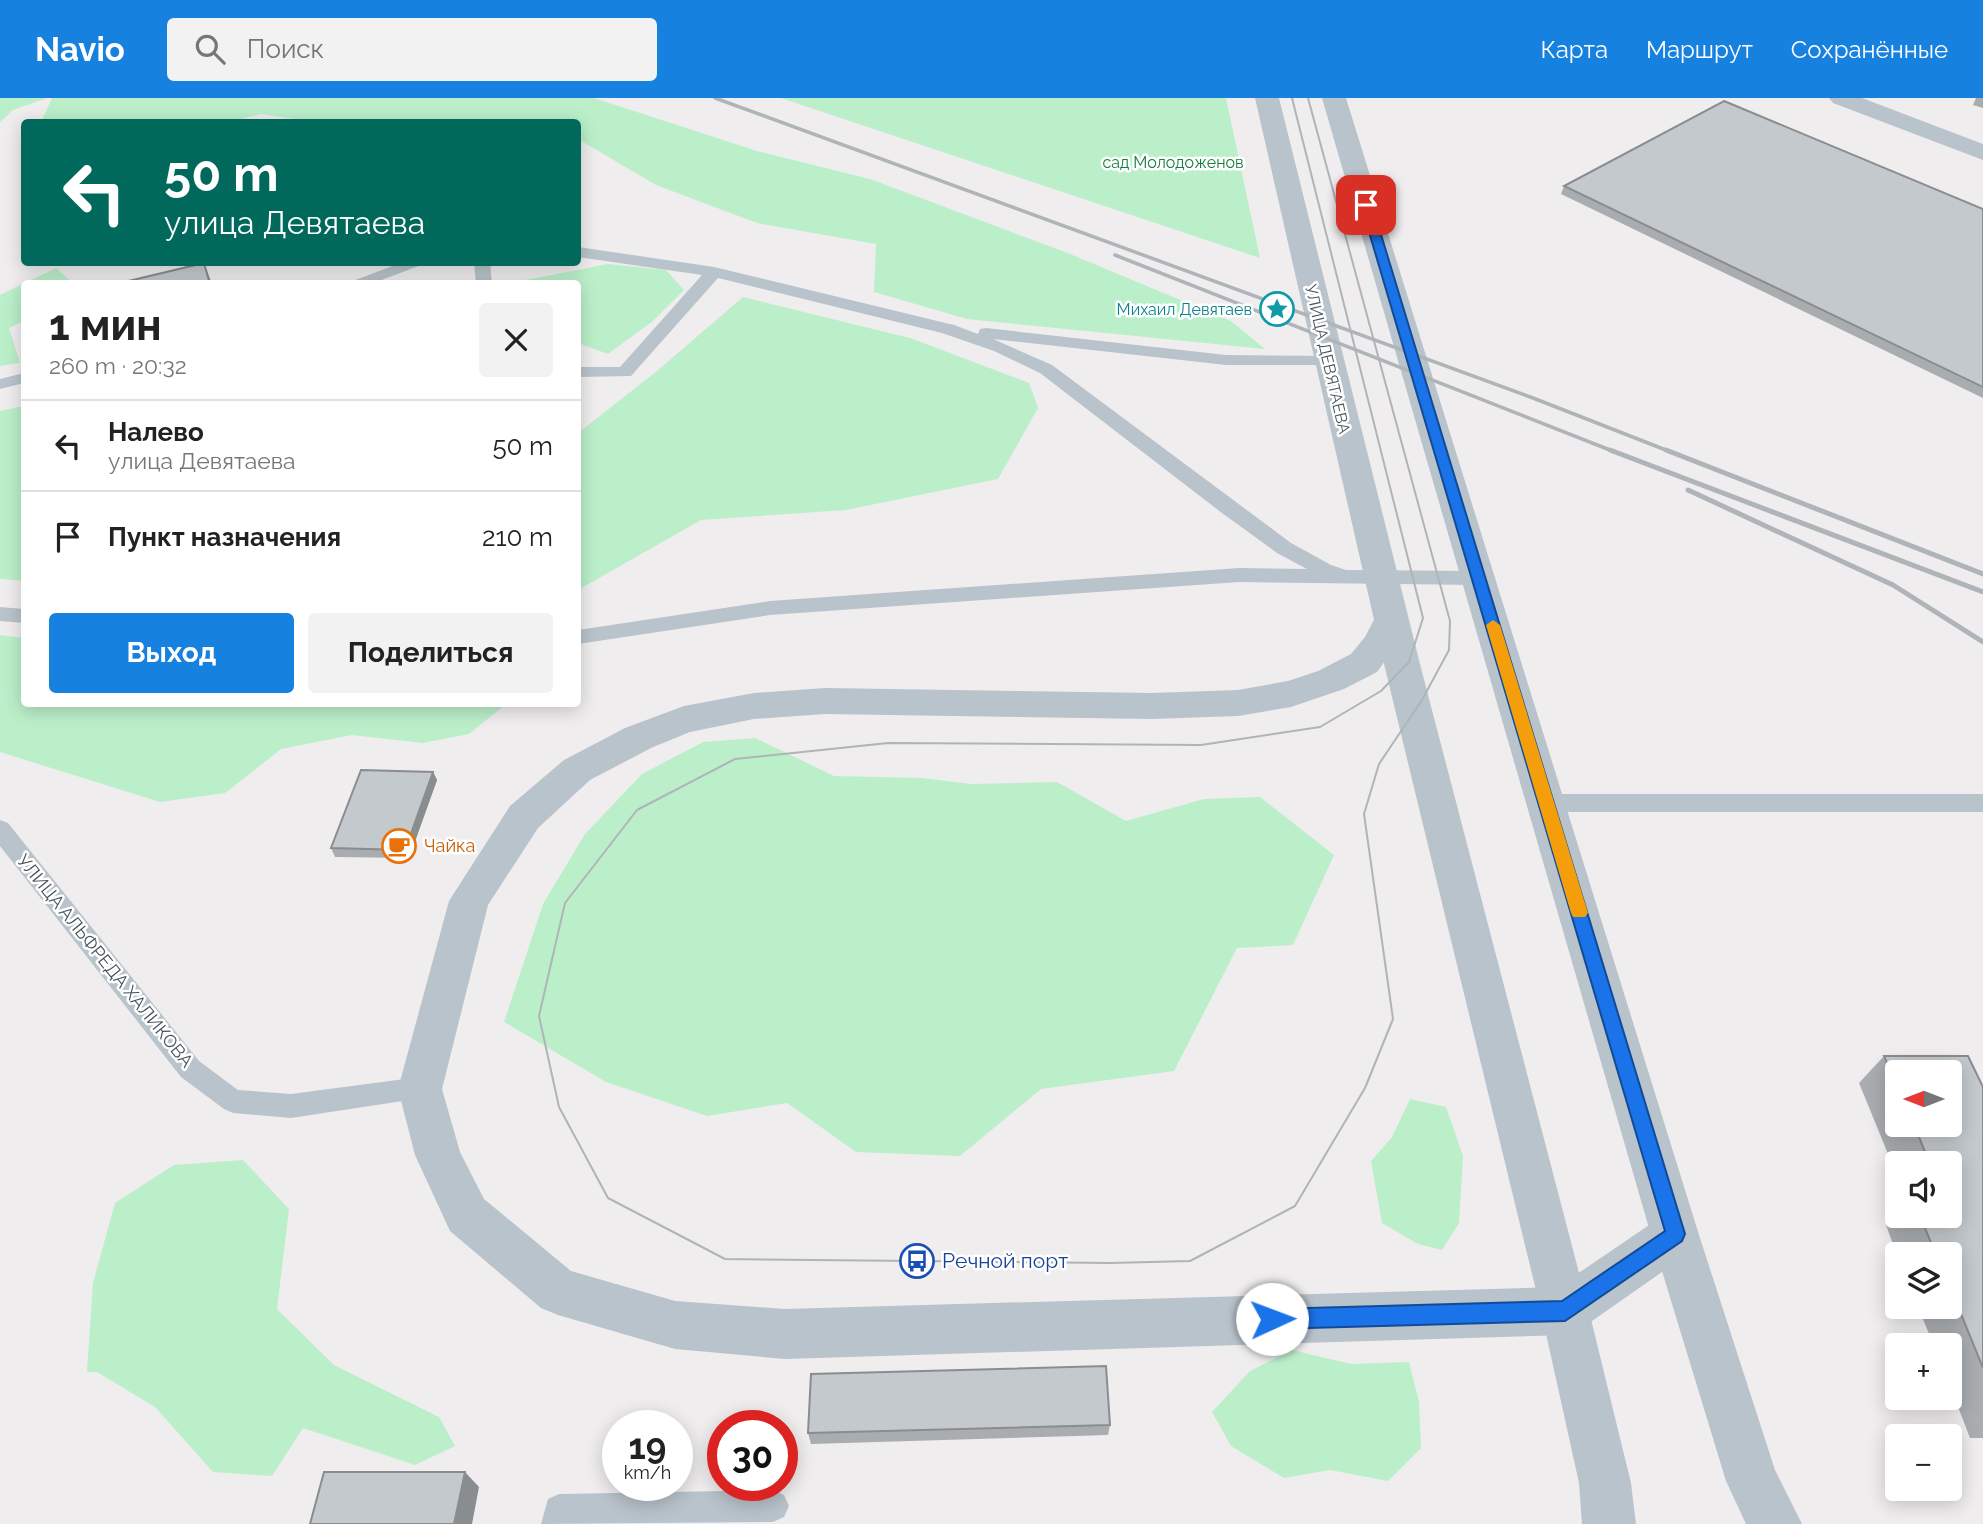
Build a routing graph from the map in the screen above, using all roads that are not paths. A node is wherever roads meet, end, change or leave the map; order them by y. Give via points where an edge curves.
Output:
1 (1267, 98) edge
2 (1334, 98) edge
3 (1841, 98) edge
4 (1983, 153) edge
5 (581, 252) edge
6 (409, 266) edge
7 (714, 272) junction
8 (365, 280) edge
9 (948, 329) junction
10 (1328, 360) junction
11 (581, 372) edge
12 (21, 379) edge
13 (0, 384) edge
14 (1345, 577) junction
15 (1382, 578) junction
16 (1478, 578) junction
17 (0, 614) edge
18 (21, 616) edge
19 (1391, 618) junction
20 (581, 636) edge
21 (1547, 803) junction
22 (1983, 803) edge
23 (0, 829) edge
24 (420, 1089) junction
25 (1675, 1234) junction
26 (1565, 1311) junction
27 (774, 1506) dead end
28 (557, 1524) edge
29 (1609, 1524) edge
30 (1775, 1524) edge

1 - 10 street, УЛИЦА ДЕВЯТАЕВА
2 - 16 street
3 - 4 street
5 - 7 lane
6 - 8 lane
7 - 9 lane
7 - 11 lane via 625,372
9 - 10 lane via 1226,360
9 - 14 lane via 1046,369 1284,548
10 - 15 street, УЛИЦА ДЕВЯТАЕВА
12 - 13 lane
14 - 15 lane
14 - 20 lane via 1239,575 770,608
15 - 16 lane
15 - 19 street, УЛИЦА ДЕВЯТАЕВА
16 - 21 street
17 - 18 lane
19 - 24 street via 1364,663 1291,694 1238,703 825,701 754,706 684,720 638,738 577,770 524,817 469,901
19 - 26 street, УЛИЦА ДЕВЯТАЕВА
21 - 22 lane
21 - 25 street
23 - 24 lane, УЛИЦА АЛЬФРЕДА ХАЛИКОВА via 190,1069 233,1101 291,1106
24 - 26 street via 438,1155 467,1215 558,1291 675,1325 785,1334
25 - 26 street
25 - 30 street via 1752,1481
26 - 29 street, УЛИЦА ДЕВЯТАЕВА via 1605,1483
27 - 28 lane via 559,1510

